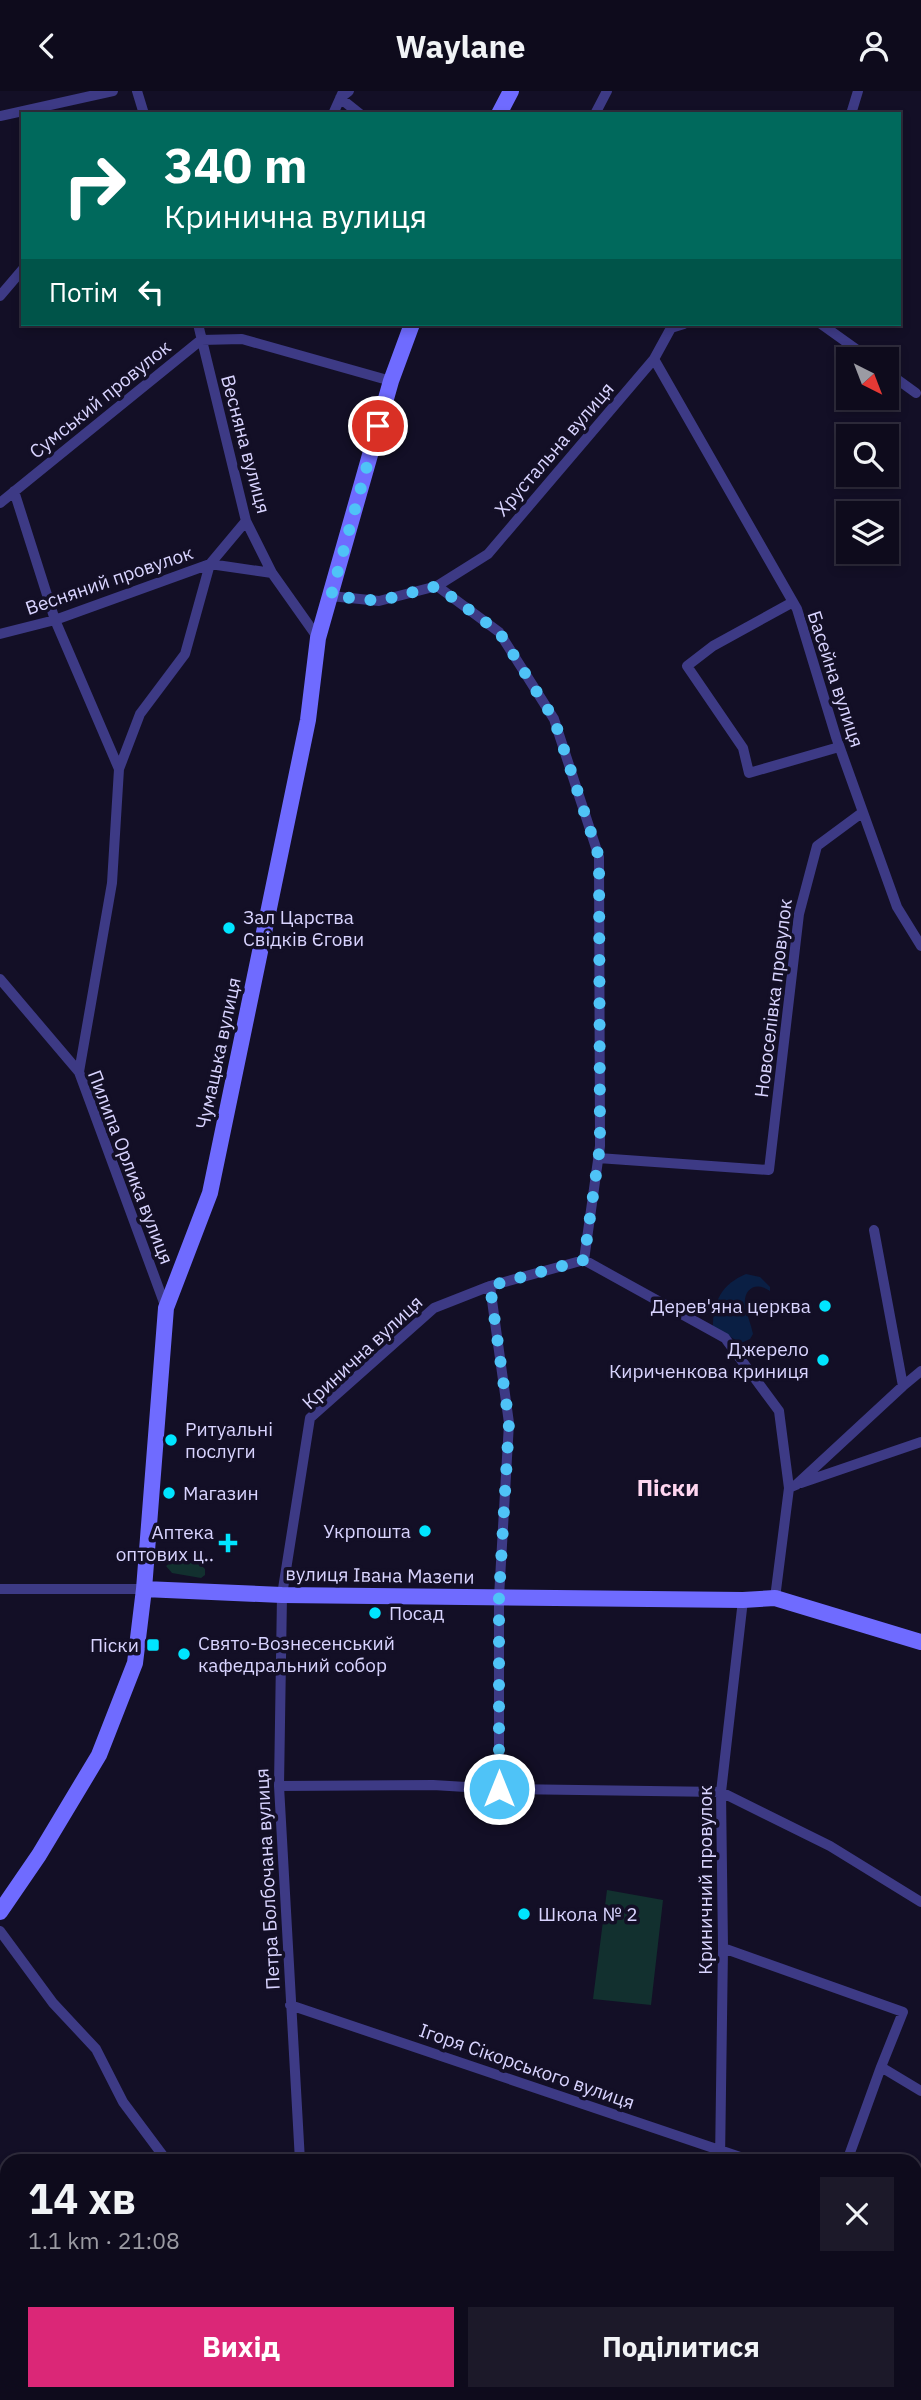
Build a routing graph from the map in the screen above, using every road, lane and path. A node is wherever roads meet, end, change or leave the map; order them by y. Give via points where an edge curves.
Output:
1 (113, 91) edge
2 (137, 91) edge
3 (511, 91) edge
4 (607, 91) edge
5 (858, 91) edge
6 (344, 93) edge
7 (143, 112) edge
8 (333, 112) edge
9 (358, 112) edge
10 (500, 112) edge
11 (596, 112) edge
12 (852, 112) edge
13 (0, 116) edge
14 (21, 271) edge
15 (0, 296) edge
16 (198, 326) edge
17 (411, 326) edge
18 (678, 326) edge
19 (824, 326) edge
20 (201, 340) junction
21 (853, 347) edge
22 (654, 359) junction
23 (391, 381) junction
24 (900, 381) edge
25 (916, 393) dead end
26 (14, 491) junction
27 (0, 503) edge
28 (246, 521) junction
29 (210, 564) junction
30 (272, 573) junction
31 (437, 586) junction
32 (331, 596) junction
33 (793, 603) junction
34 (55, 620) junction
35 (0, 633) edge
36 (318, 638) junction
37 (839, 747) junction
38 (119, 769) junction
39 (863, 812) junction
40 (921, 946) edge
41 (0, 979) edge
42 (79, 1072) junction
43 (598, 1158) junction
44 (874, 1230) dead end
45 (584, 1260) junction
46 (490, 1286) junction
47 (166, 1308) junction
48 (921, 1371) edge
49 (903, 1386) junction
50 (921, 1442) edge
51 (793, 1486) junction
52 (0, 1589) edge
53 (144, 1589) junction
54 (282, 1595) junction
55 (499, 1597) junction
56 (775, 1598) junction
57 (743, 1600) junction
58 (921, 1642) edge
59 (278, 1786) junction
60 (499, 1789) junction
61 (720, 1791) junction
62 (921, 1902) edge
63 (0, 1912) edge
64 (0, 1931) edge
65 (723, 1948) junction
66 (290, 2005) junction
67 (881, 2067) junction
68 (921, 2091) edge
69 (162, 2154) edge
70 (300, 2154) edge
71 (717, 2154) edge
72 (720, 2154) edge
73 (850, 2154) edge

1 - 13 street
2 - 7 street
3 - 10 street
4 - 11 street
5 - 12 street
6 - 8 street
6 - 9 street
14 - 15 street
16 - 20 street, Весняна вулиця
17 - 23 street, Чумацька вулиця
18 - 22 street, Хрустальна вулиця via 671,328
19 - 21 street
20 - 23 street, Сумський провулок via 242,339
20 - 26 street, Сумський провулок
20 - 28 street, Весняна вулиця
22 - 31 street, Хрустальна вулиця via 488,554
22 - 33 street, Басейна вулиця
23 - 32 street, Чумацька вулиця
24 - 25 street
26 - 27 street, Сумський провулок
26 - 34 street
28 - 29 street
28 - 30 street, Весняна вулиця
29 - 30 street, Весняний провулок
29 - 34 street, Весняний провулок
29 - 38 street via 186,654 140,714
30 - 36 street, Весняна вулиця
31 - 32 street, Хрустальна вулиця via 379,601
31 - 43 street via 499,632 554,719 599,857
32 - 36 street, Чумацька вулиця
33 - 37 street, Басейна вулиця
33 - 37 street via 713,646 687,666 743,748 749,773
34 - 35 street, Весняний провулок
34 - 38 street
36 - 47 street, Чумацька вулиця via 308,720 210,1193
37 - 39 street, Басейна вулиця
38 - 42 street via 112,883
39 - 40 street, Басейна вулиця via 897,907
39 - 43 street, Новоселівка провулок via 817,846 799,914 769,1170
41 - 42 street, Пилипа Орлика вулиця
42 - 47 street, Пилипа Орлика вулиця
43 - 45 street
44 - 49 street
45 - 46 street, Кринична вулиця
45 - 51 street via 725,1338 779,1411
46 - 54 street, Кринична вулиця via 434,1308 310,1418
46 - 55 street via 509,1423
47 - 53 street, Чумацька вулиця
48 - 49 street
49 - 51 street
50 - 51 street
51 - 56 street
52 - 53 street, вулиця Івана Мазепи
53 - 54 street, вулиця Івана Мазепи
53 - 63 street, Чумацька вулиця via 135,1663 99,1755
54 - 55 street, вулиця Івана Мазепи
54 - 59 street, Петра Болбочана вулиця
55 - 57 street, вулиця Івана Мазепи
55 - 60 street
56 - 57 street, вулиця Івана Мазепи
56 - 58 street, вулиця Івана Мазепи
57 - 61 street, Криничний провулок
59 - 60 street via 433,1784
59 - 66 street, Петра Болбочана вулиця
60 - 61 street
61 - 62 street via 830,1846
61 - 65 street, Криничний провулок
64 - 69 street via 54,2003 96,2049 123,2102
65 - 67 street via 903,2012
65 - 72 street, Криничний провулок
66 - 70 street, Петра Болбочана вулиця
66 - 71 street, Ігоря Сікорського вулиця
67 - 68 street
67 - 73 street

